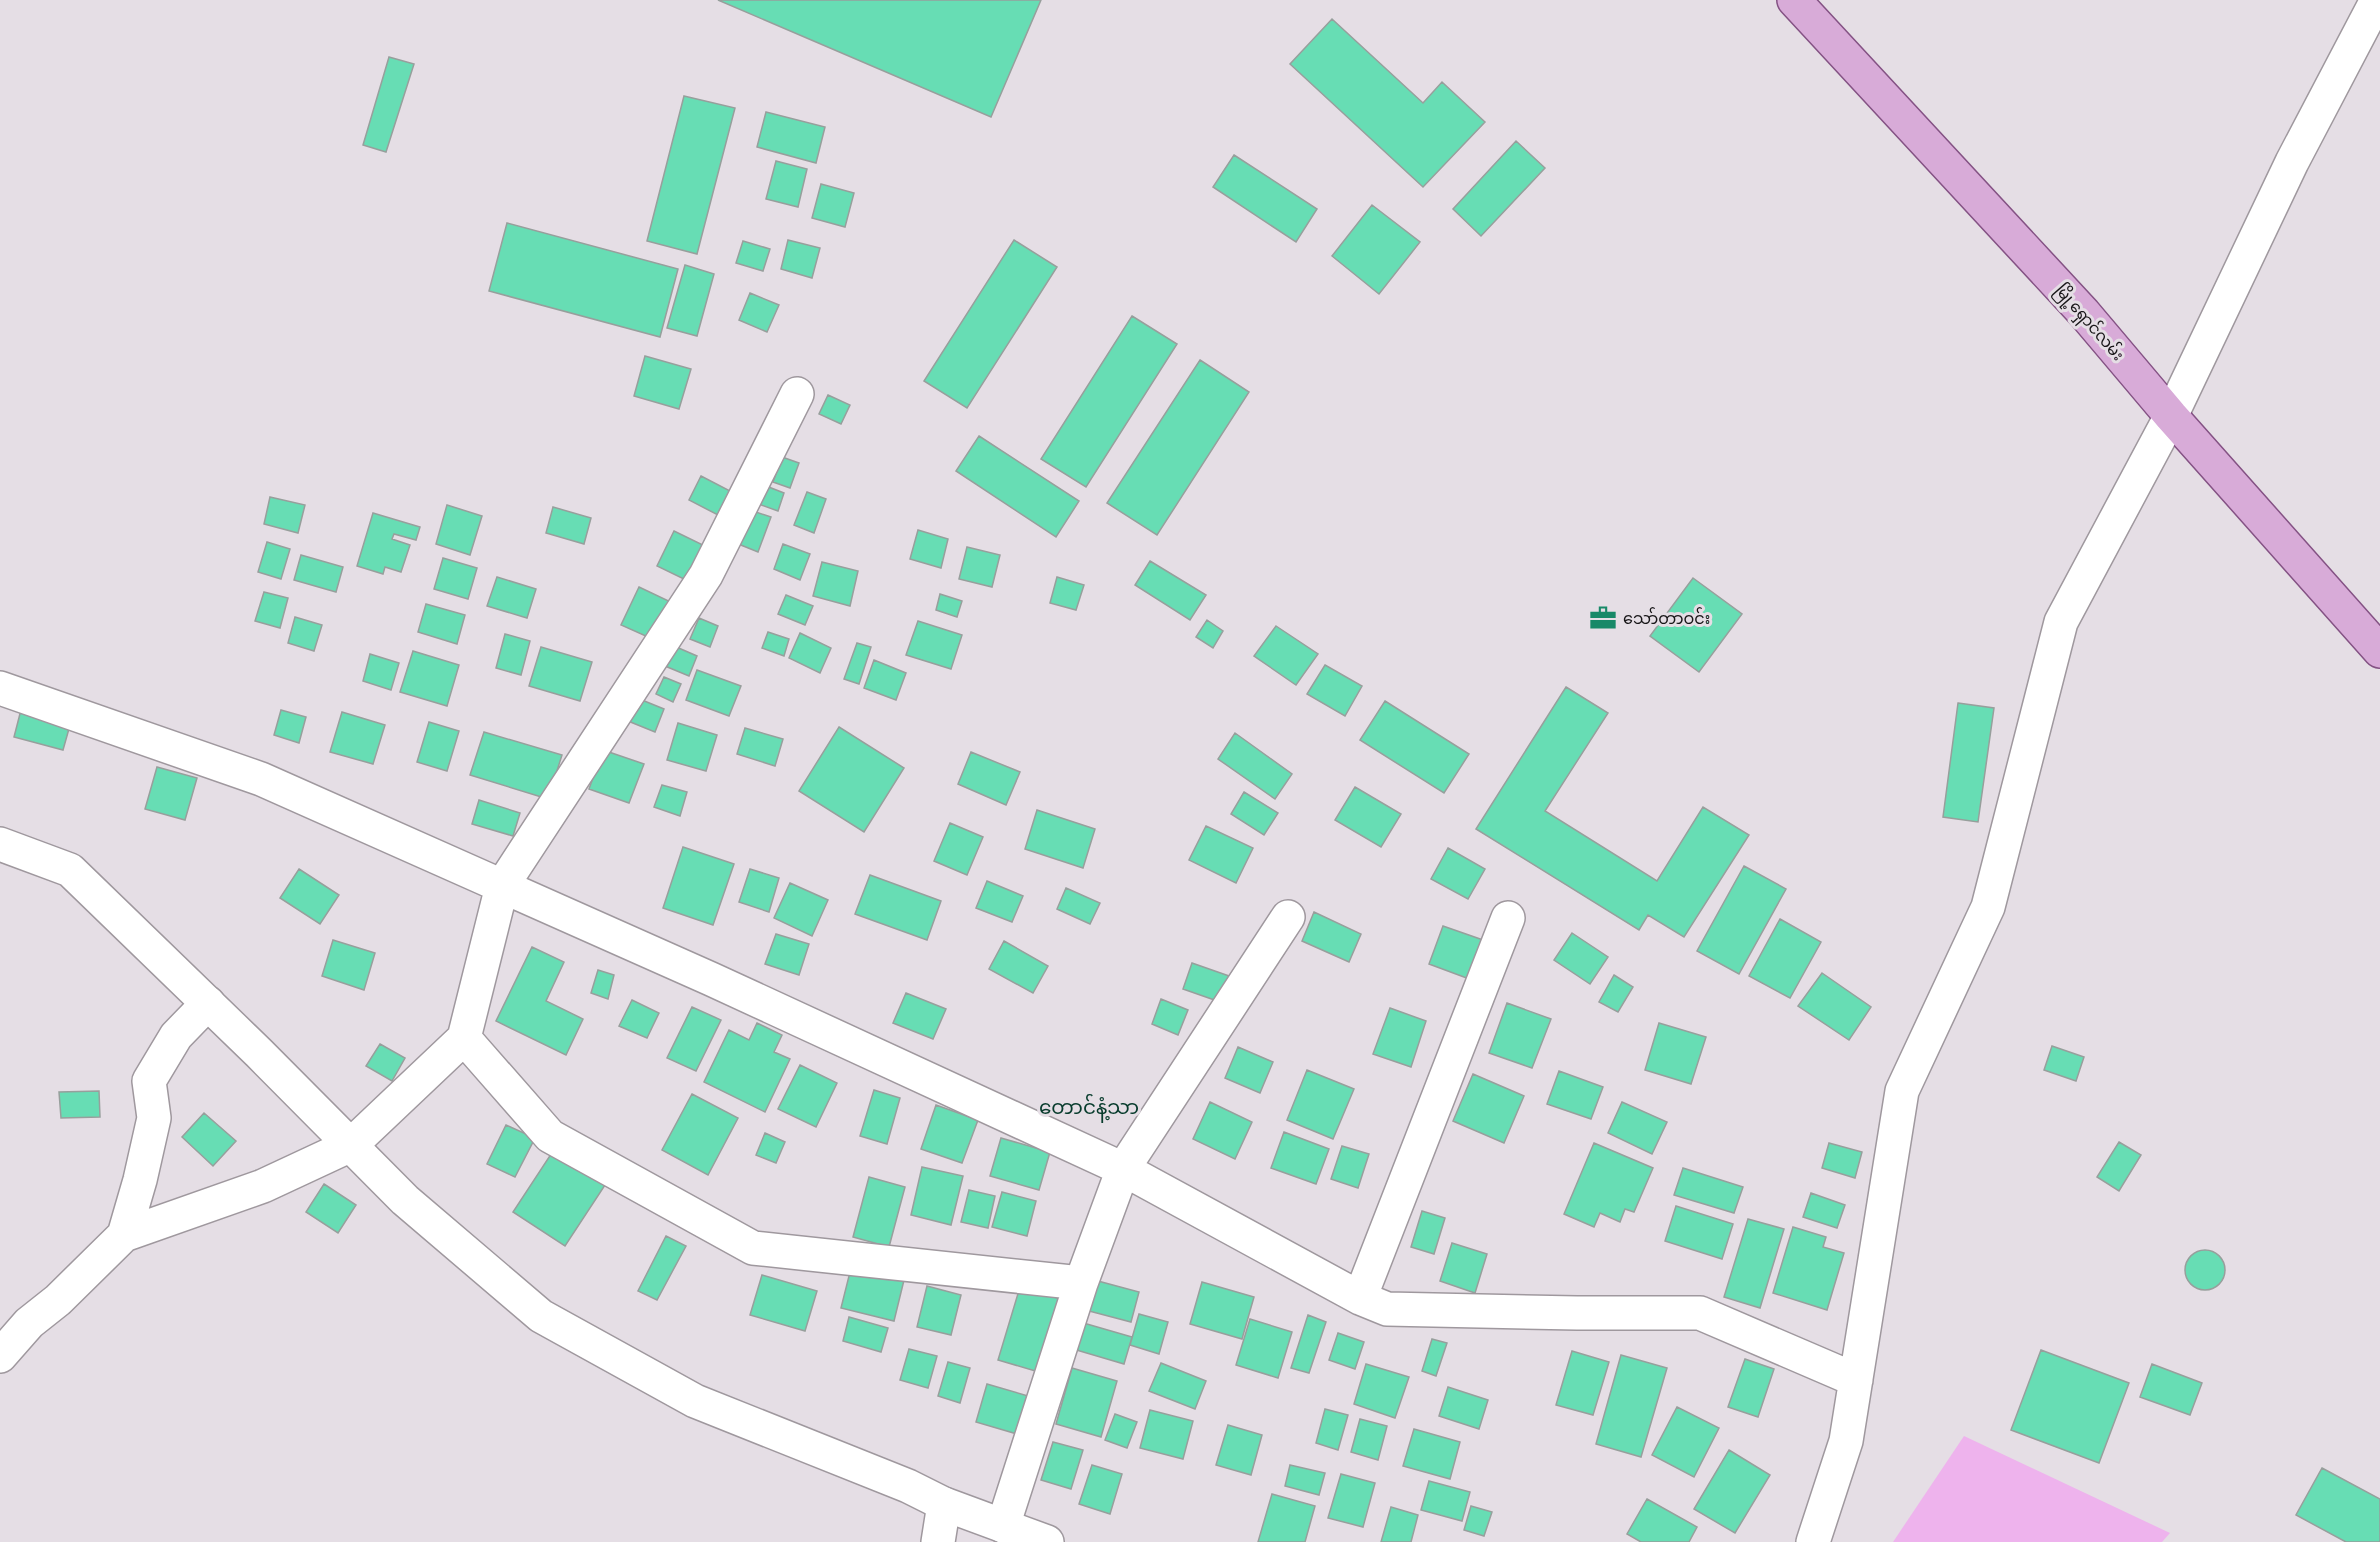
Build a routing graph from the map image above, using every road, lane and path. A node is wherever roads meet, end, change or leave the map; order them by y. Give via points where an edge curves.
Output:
1 (1794, 0) edge
2 (2377, 0) edge
3 (797, 394) dead end
4 (2171, 416) junction
5 (2380, 651) edge
6 (0, 687) edge
7 (0, 844) edge
8 (502, 886) junction
9 (1288, 917) dead end
10 (1508, 918) dead end
11 (208, 1004) junction
12 (464, 1038) junction
13 (351, 1145) junction
14 (1123, 1168) junction
15 (124, 1234) junction
16 (1082, 1283) junction
17 (1360, 1298) junction
18 (0, 1356) edge
19 (1856, 1380) junction
20 (944, 1504) junction
21 (1003, 1526) junction
22 (938, 1542) edge
23 (1047, 1542) edge
24 (1813, 1542) edge

1 - 4 main road, မြို့ရှောင်လမ်း via 2084,313
2 - 4 street via 2292,162
3 - 8 street via 706,575
4 - 5 main road, မြို့ရှောင်လမ်း
4 - 19 street via 2061,622 1988,906 1902,1091
6 - 8 street via 261,779
7 - 11 street via 70,870
8 - 12 street
8 - 14 street
9 - 14 street
10 - 17 street
11 - 13 street
11 - 15 street via 176,1036 149,1080 154,1118
12 - 13 street
12 - 16 street via 550,1136 753,1248
13 - 15 street via 262,1186
13 - 20 street via 405,1200 541,1316 694,1401
14 - 16 street
14 - 17 street
15 - 18 street via 29,1323
16 - 21 street
17 - 19 street via 1387,1309 1700,1313
19 - 24 street via 1846,1441
20 - 21 street
20 - 22 street
21 - 23 street

